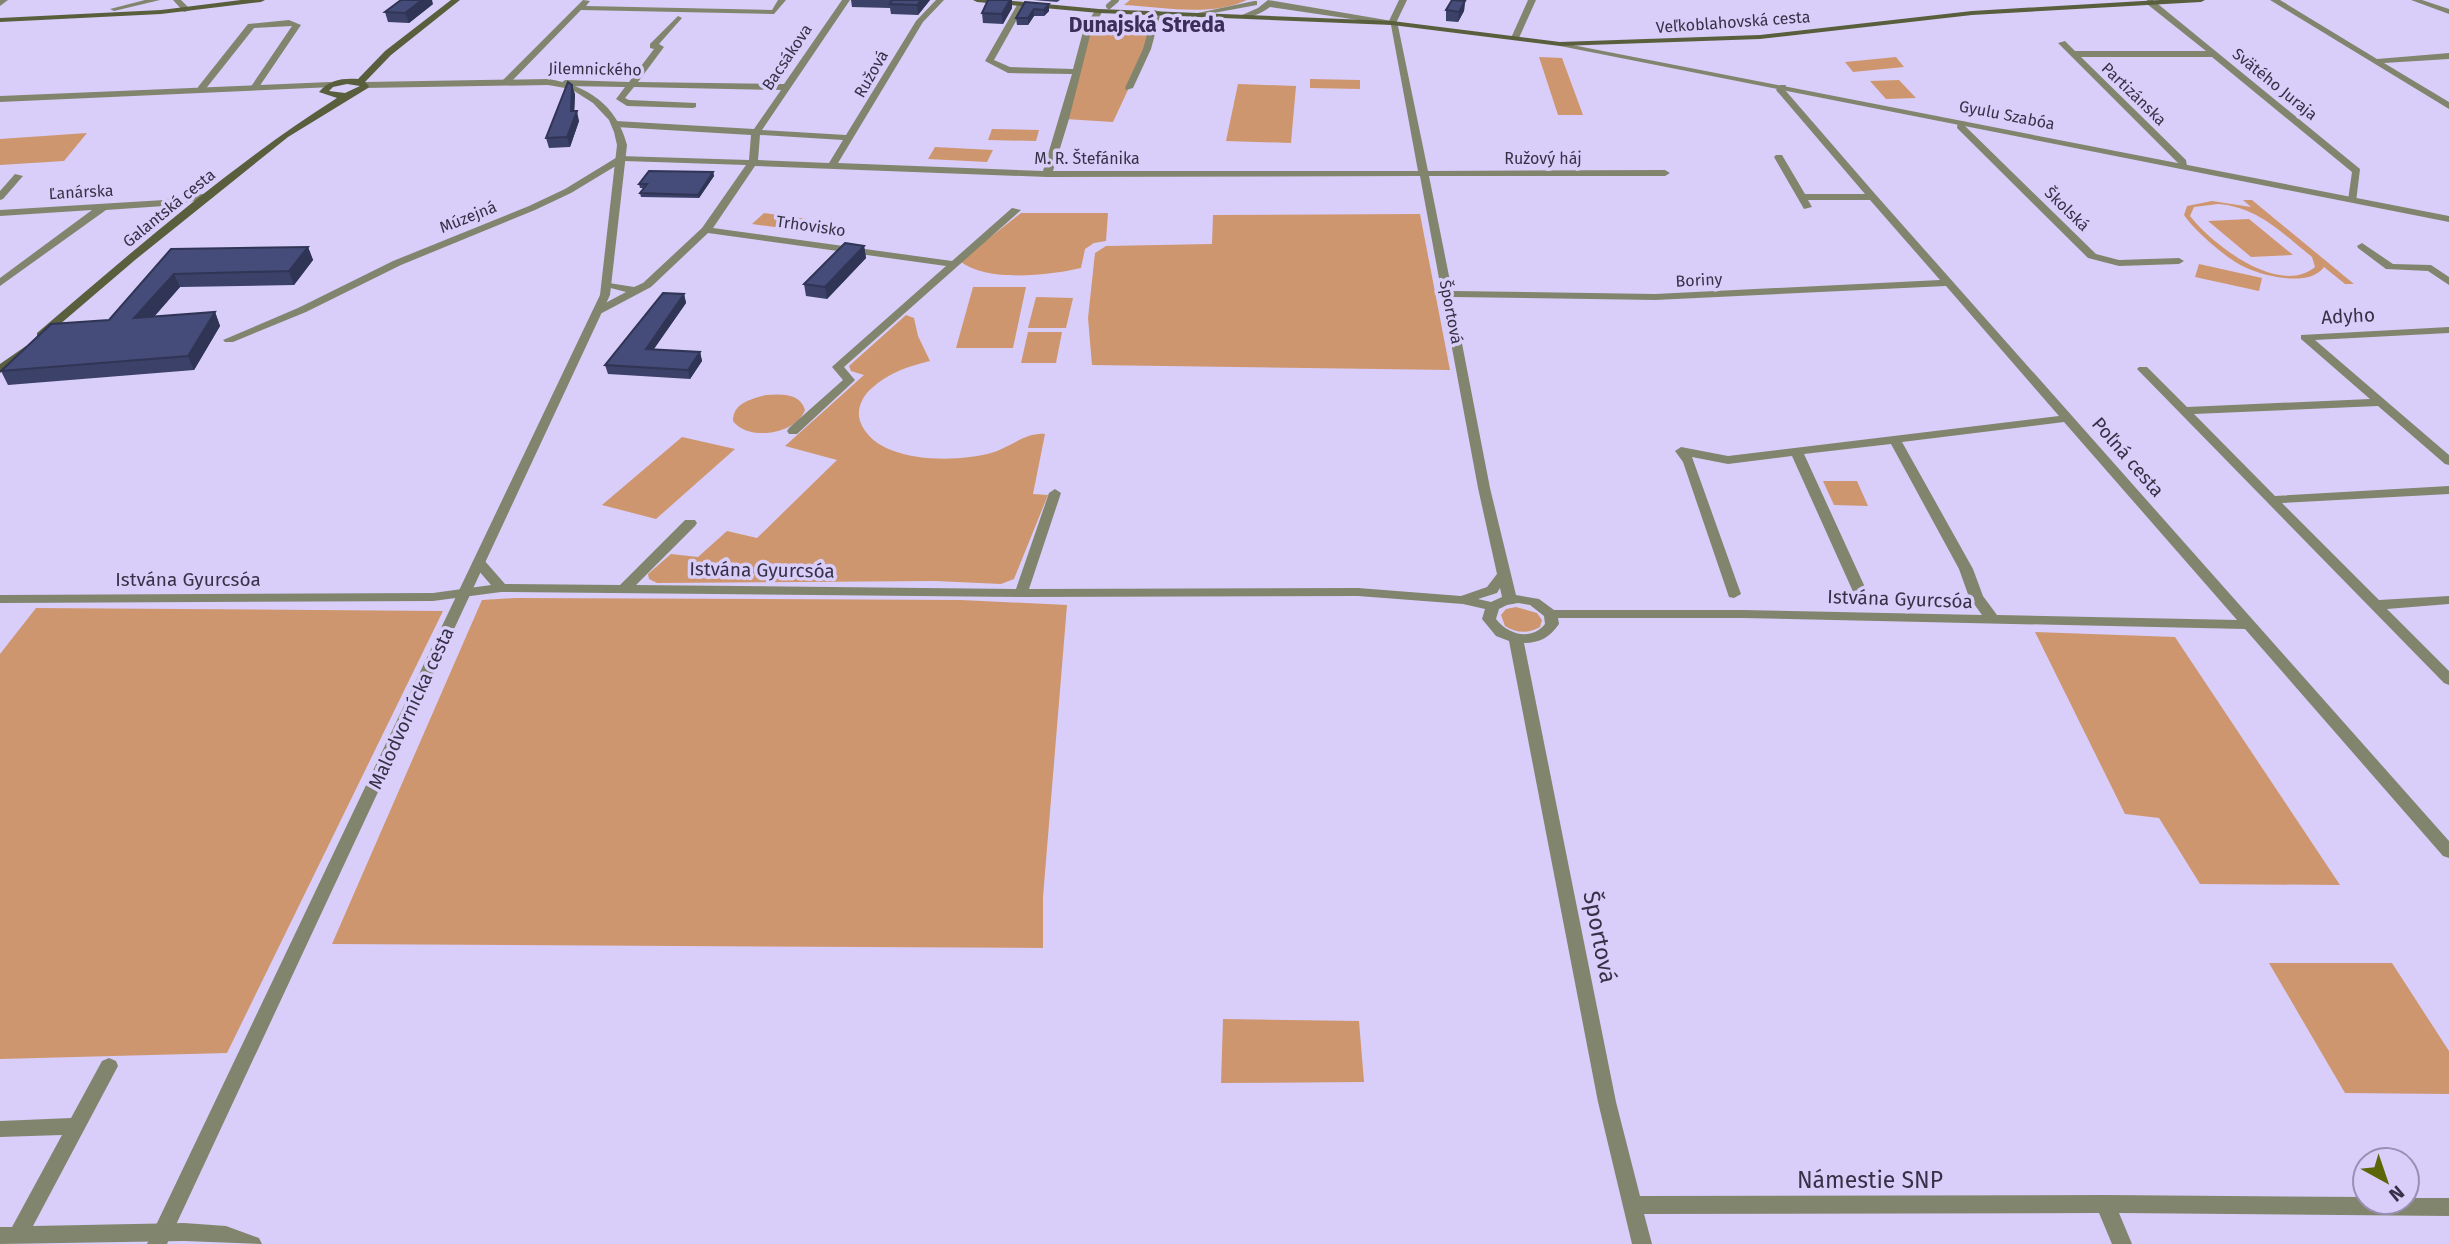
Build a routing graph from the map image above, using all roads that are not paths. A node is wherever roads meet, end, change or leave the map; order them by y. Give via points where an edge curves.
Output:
1 (4, 0) edge
2 (156, 0) edge
3 (177, 0) edge
4 (261, 0) edge
5 (456, 0) edge
6 (587, 0) edge
7 (645, 0) edge
8 (782, 0) edge
9 (846, 0) edge
10 (940, 0) edge
11 (977, 0) edge
12 (1116, 0) edge
13 (1403, 0) edge
14 (1532, 0) edge
15 (2201, 0) edge
16 (2274, 0) edge
17 (2414, 0) edge
18 (1257, 1) edge
19 (1271, 2) edge
20 (2150, 2) junction
21 (0, 4) edge
22 (1021, 5) junction
23 (1109, 6) dead end
24 (579, 8) junction
25 (114, 9) dead end
26 (187, 10) junction
27 (636, 10) junction
28 (1099, 10) junction
29 (1157, 12) junction
30 (2449, 12) edge
31 (1197, 14) junction
32 (1245, 15) junction
33 (0, 18) edge
34 (678, 18) dead end
35 (1394, 23) junction
36 (1515, 38) junction
37 (1609, 43) junction
38 (2062, 43) dead end
39 (1560, 44) junction
40 (388, 53) junction
41 (1607, 53) junction
42 (2073, 54) junction
43 (2213, 54) junction
44 (2449, 56) edge
45 (2379, 61) junction
46 (1077, 72) junction
47 (506, 82) junction
48 (565, 83) junction
49 (631, 84) junction
50 (785, 87) junction
51 (1783, 87) junction
52 (254, 88) junction
53 (358, 88) junction
54 (1129, 88) dead end
55 (201, 89) junction
56 (330, 89) junction
57 (0, 99) edge
58 (693, 105) dead end
59 (2449, 106) edge
60 (1961, 122) junction
61 (616, 124) junction
62 (295, 128) junction
63 (756, 133) junction
64 (849, 138) junction
65 (1780, 157) dead end
66 (622, 159) junction
67 (753, 162) junction
68 (832, 166) junction
69 (2182, 166) junction
70 (1664, 173) dead end
71 (1047, 174) junction
72 (1422, 174) junction
73 (18, 176) dead end
74 (209, 196) junction
75 (0, 197) edge
76 (1801, 197) junction
77 (1873, 197) junction
78 (2353, 200) junction
79 (164, 203) junction
80 (104, 206) junction
81 (1807, 207) dead end
82 (1016, 210) dead end
83 (0, 212) edge
84 (181, 219) junction
85 (2449, 219) edge
86 (706, 230) junction
87 (2361, 246) dead end
88 (2179, 261) dead end
89 (952, 264) junction
90 (2449, 282) edge
91 (0, 283) edge
92 (1951, 283) junction
93 (607, 284) junction
94 (636, 290) junction
95 (1448, 294) junction
96 (598, 311) junction
97 (65, 313) junction
98 (2449, 330) edge
99 (229, 340) dead end
100 (0, 358) edge
101 (2143, 369) dead end
102 (0, 370) edge
103 (2380, 401) junction
104 (2185, 411) junction
105 (2068, 418) junction
106 (793, 431) dead end
107 (1895, 440) junction
108 (1796, 450) junction
109 (2449, 460) edge
110 (2449, 490) edge
111 (1055, 493) dead end
112 (2272, 500) junction
113 (690, 523) dead end
114 (479, 562) junction
115 (1503, 575) junction
116 (501, 588) junction
117 (625, 588) junction
118 (464, 593) junction
119 (1021, 593) junction
120 (1734, 594) dead end
121 (1862, 596) dead end
122 (0, 599) edge
123 (1463, 600) junction
124 (1510, 600) junction
125 (2449, 600) edge
126 (2375, 605) junction
127 (1493, 607) junction
128 (1551, 614) junction
129 (1993, 620) junction
130 (2249, 625) junction
131 (1516, 638) junction
132 (2449, 680) edge
133 (2449, 852) edge
134 (109, 1066) dead end
135 (77, 1126) junction
136 (0, 1129) edge
137 (2105, 1204) junction
138 (1634, 1205) junction
139 (2449, 1207) edge
140 (160, 1238) edge
141 (10, 1239) edge
142 (252, 1244) edge
143 (1642, 1244) edge
144 (2122, 1244) edge

1 - 21 street
2 - 25 street
3 - 26 street
4 - 26 main road
5 - 40 main road, Galantská cesta
6 - 24 street
7 - 27 street
8 - 27 street via 774,12
9 - 50 street, Bacsákova
10 - 64 street, Ružová via 919,21
11 - 22 main road, Veľkoblahovská cesta
12 - 23 street
13 - 35 street
14 - 36 street
15 - 20 main road, Veľkoblahovská cesta
16 - 45 street
17 - 30 street
18 - 31 street
18 - 32 street via 1245,9
19 - 32 street
19 - 35 street
20 - 37 main road, Veľkoblahovská cesta via 1972,13 1760,37
20 - 43 street, Svätého Juraja
22 - 28 main road, Veľkoblahovská cesta
22 - 46 street via 989,57 992,63 1008,70
24 - 27 street
24 - 47 street
26 - 33 main road
28 - 29 main road, Veľkoblahovská cesta
28 - 46 street via 1088,29
29 - 31 main road, Veľkoblahovská cesta
29 - 54 street
31 - 32 main road, Veľkoblahovská cesta
32 - 35 main road, Veľkoblahovská cesta
34 - 49 street via 653,46 660,47
35 - 36 main road, Veľkoblahovská cesta
35 - 72 street, Športová
36 - 39 main road, Veľkoblahovská cesta
37 - 39 main road, Veľkoblahovská cesta
37 - 41 street via 1603,47
38 - 42 street, Partizánska
39 - 41 street, Gyulu Szabóa
40 - 53 main road, Galantská cesta
40 - 56 main road, Galantská cesta
41 - 51 street, Gyulu Szabóa
42 - 43 street
42 - 69 street, Partizánska via 2183,162
43 - 78 street, Svätého Juraja via 2357,171
44 - 45 street
45 - 59 street
46 - 71 street
47 - 48 street, Jilemnického
47 - 53 street, Jilemnického
48 - 49 street, Jilemnického
48 - 61 street via 596,100
49 - 50 street, Jilemnického
49 - 58 street via 620,98 623,102
50 - 63 street, Bacsákova
51 - 60 street, Gyulu Szabóa
51 - 77 street, Poľná cesta via 1780,90
52 - 55 street
52 - 55 street via 297,25 251,26
52 - 56 street
53 - 56 main road
53 - 56 main road
53 - 62 main road, Galantská cesta
55 - 57 street
56 - 62 main road, Galantská cesta
60 - 69 street, Gyulu Szabóa
60 - 88 street, Školská via 2092,256 2119,263
61 - 63 street
61 - 66 street
62 - 74 main road, Galantská cesta
63 - 64 street
63 - 67 street, Bacsákova
64 - 68 street, Ružová
65 - 76 street
66 - 67 street
66 - 93 street, Malodvornícka cesta
66 - 99 street, Múzejná via 532,208
67 - 68 street, M. R. Štefánika
67 - 86 street
68 - 71 street, M. R. Štefánika
69 - 78 street, Gyulu Szabóa
70 - 72 street, Ružový háj
71 - 72 street, M. R. Štefánika
72 - 95 street, Športová
73 - 75 street
74 - 79 street, Ľanárska
74 - 84 main road, Galantská cesta
76 - 77 street
76 - 81 street
77 - 92 street, Poľná cesta
78 - 85 street, Gyulu Szabóa
79 - 80 street, Ľanárska
79 - 84 street
80 - 83 street, Ľanárska
80 - 91 street
82 - 89 street
84 - 97 main road, Galantská cesta
86 - 89 street, Trhovisko
86 - 94 street
87 - 90 street via 2390,267 2431,268
89 - 106 street via 838,367 849,380
92 - 95 street, Boriny via 1655,298
92 - 105 street, Poľná cesta
93 - 94 street
93 - 96 street, Malodvornícka cesta
94 - 96 street
95 - 115 street, Športová
96 - 114 street, Malodvornícka cesta
97 - 100 main road, Galantská cesta
97 - 102 main road, Galantská cesta
98 - 103 street, Adyho via 2305,337
101 - 104 street
103 - 104 street
103 - 109 street, Adyho
104 - 112 street
105 - 107 street
105 - 130 street, Poľná cesta
107 - 108 street
107 - 129 street via 1966,569 1976,597
108 - 120 street via 1728,460 1681,451 1689,461
108 - 121 street
110 - 112 street
111 - 119 street
112 - 126 street
113 - 117 street
114 - 116 street
114 - 118 street, Malodvornícka cesta
115 - 123 street via 1492,590
115 - 124 street, Športová
116 - 117 street, Istvána Gyurcsóa
116 - 118 street, Istvána Gyurcsóa
117 - 119 street, Istvána Gyurcsóa
118 - 122 street, Istvána Gyurcsóa via 433,597
118 - 140 street, Malodvornícka cesta
119 - 123 street, Istvána Gyurcsóa via 1358,592
123 - 127 street, Istvána Gyurcsóa
124 - 127 street
124 - 128 street via 1534,602
125 - 126 street
126 - 132 street
127 - 131 street via 1492,625
128 - 129 street, Istvána Gyurcsóa
128 - 131 street via 1552,624 1546,633
129 - 130 street, Istvána Gyurcsóa
130 - 133 street, Poľná cesta
131 - 138 street, Športová via 1607,1102
134 - 135 street
135 - 136 street
135 - 141 street
137 - 138 street, Námestie SNP
137 - 139 street, Námestie SNP
137 - 144 street
138 - 143 street, Športová
140 - 141 street
140 - 142 street via 226,1235

